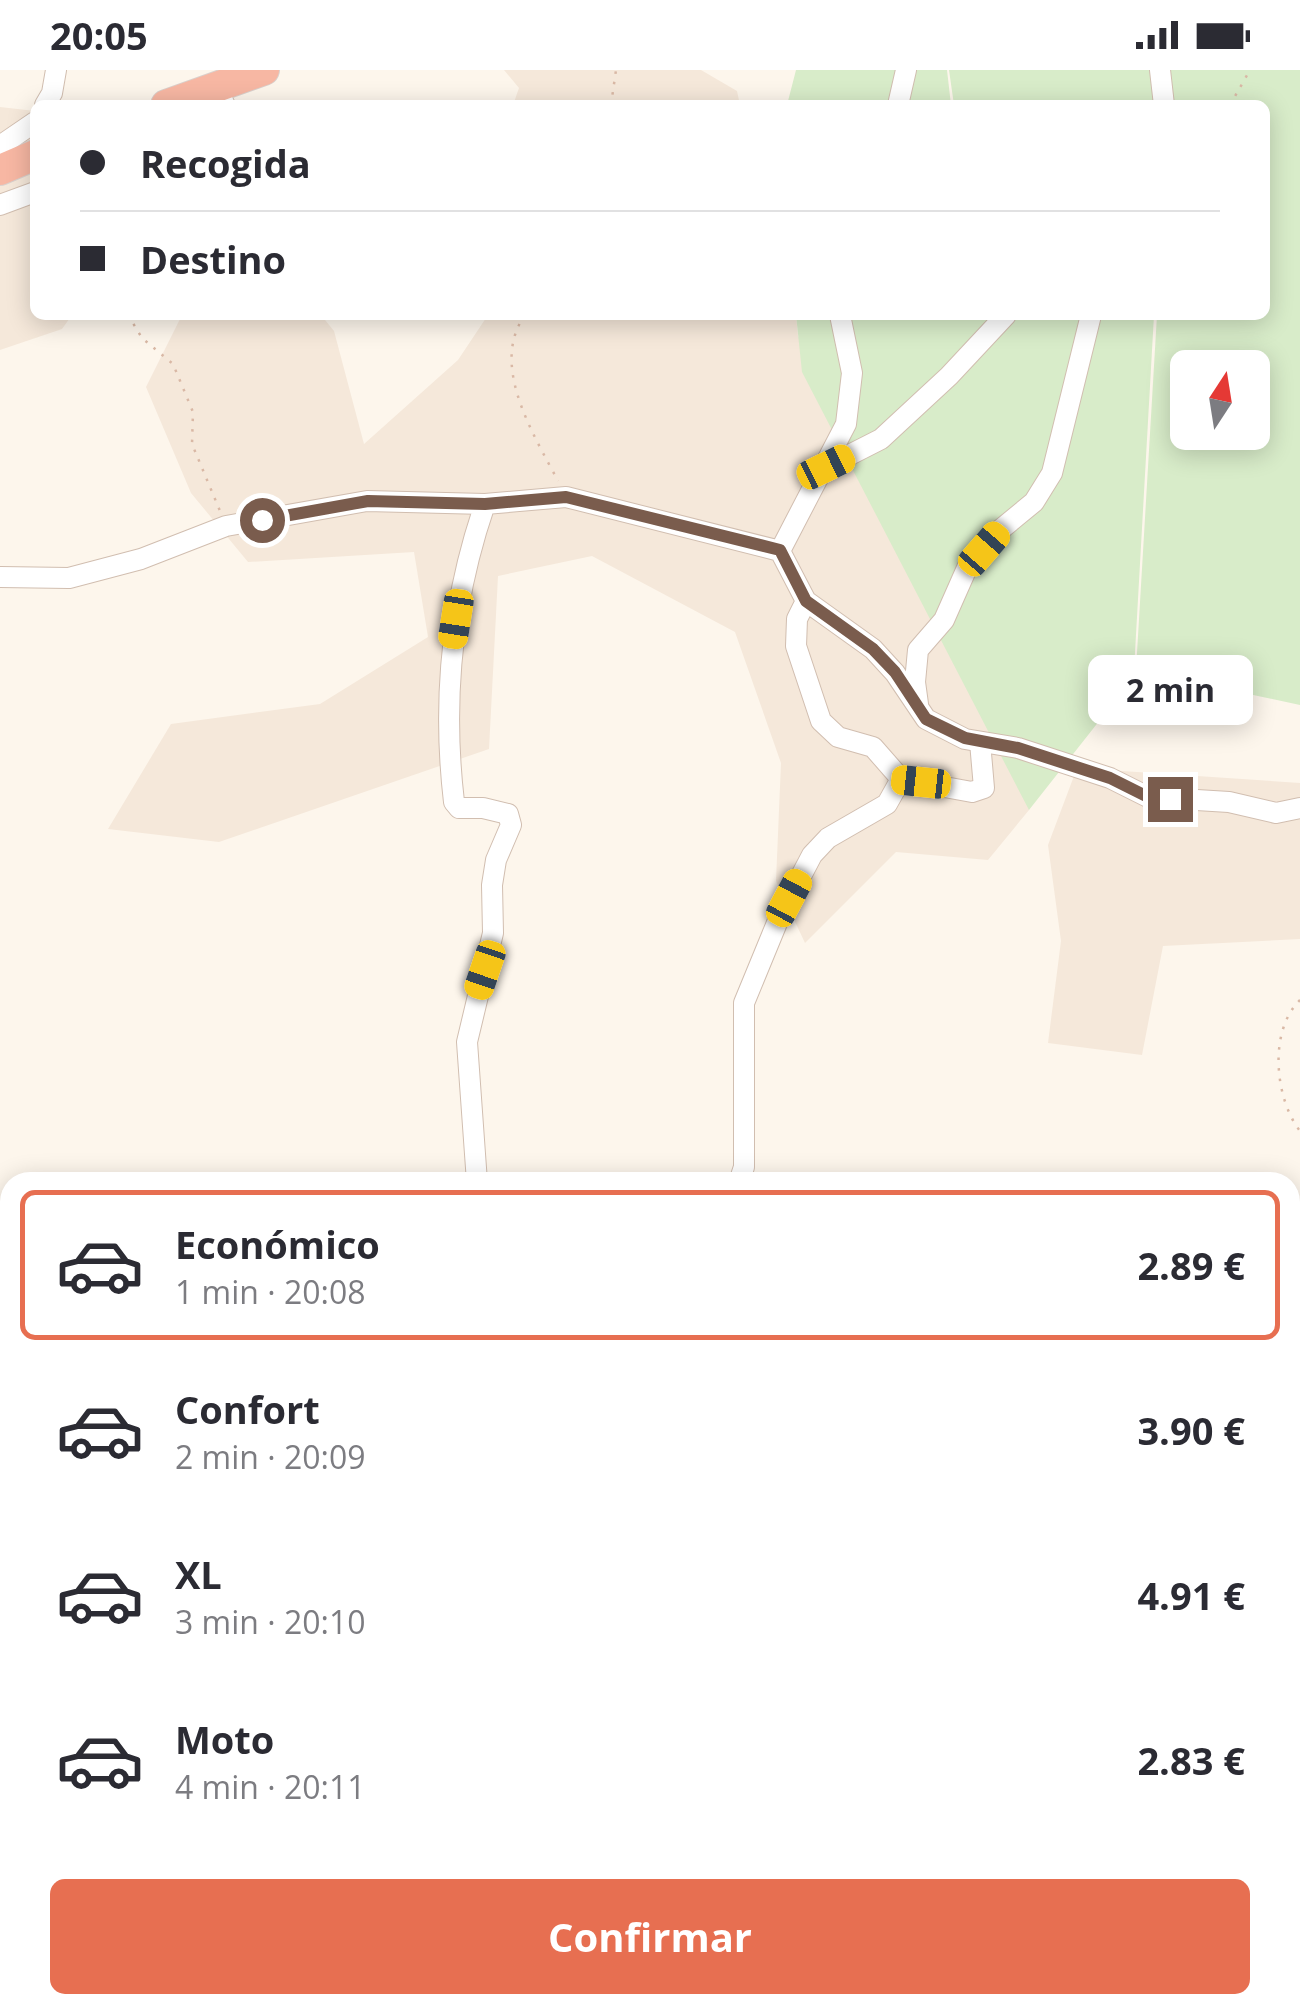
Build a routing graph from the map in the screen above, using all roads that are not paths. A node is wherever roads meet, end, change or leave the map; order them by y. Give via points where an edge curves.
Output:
1 (56, 70) edge
2 (264, 70) edge
3 (291, 70) edge
4 (906, 70) edge
5 (1160, 70) edge
6 (224, 98) edge
7 (48, 99) edge
8 (899, 100) edge
9 (1163, 100) edge
10 (30, 125) edge
11 (0, 146) edge
12 (30, 157) edge
13 (0, 170) edge
14 (30, 172) edge
15 (0, 185) edge
16 (30, 194) edge
17 (0, 205) edge
18 (841, 320) edge
19 (1001, 320) edge
20 (1090, 320) edge
21 (826, 467) junction
22 (485, 504) junction
23 (780, 550) junction
24 (0, 577) edge
25 (806, 601) junction
26 (918, 650) junction
27 (880, 656) junction
28 (919, 711) junction
29 (980, 742) junction
30 (900, 779) junction
31 (1300, 808) edge
32 (475, 1172) edge
33 (743, 1172) edge

1 - 7 street
2 - 6 highway
3 - 6 highway
4 - 8 street
5 - 9 street
10 - 11 street
12 - 13 highway
14 - 15 highway
16 - 17 street
18 - 21 street via 852,373 846,424
19 - 21 street via 880,440
20 - 26 street via 1052,473 1034,502 967,568 944,620
21 - 23 street
22 - 23 street via 566,497
22 - 24 street via 368,501 226,526 69,578
22 - 32 street via 466,560 452,649 448,751 454,802 499,810 511,825 496,860 493,933 467,1042
23 - 25 street
25 - 27 street
25 - 30 street via 796,646 821,721 838,736 874,747
26 - 27 street
26 - 28 street
27 - 28 street
28 - 29 street
29 - 30 street via 984,788 972,792
29 - 31 street via 1110,778 1148,797 1276,813
30 - 33 street via 887,804 828,838 812,855 744,1002

